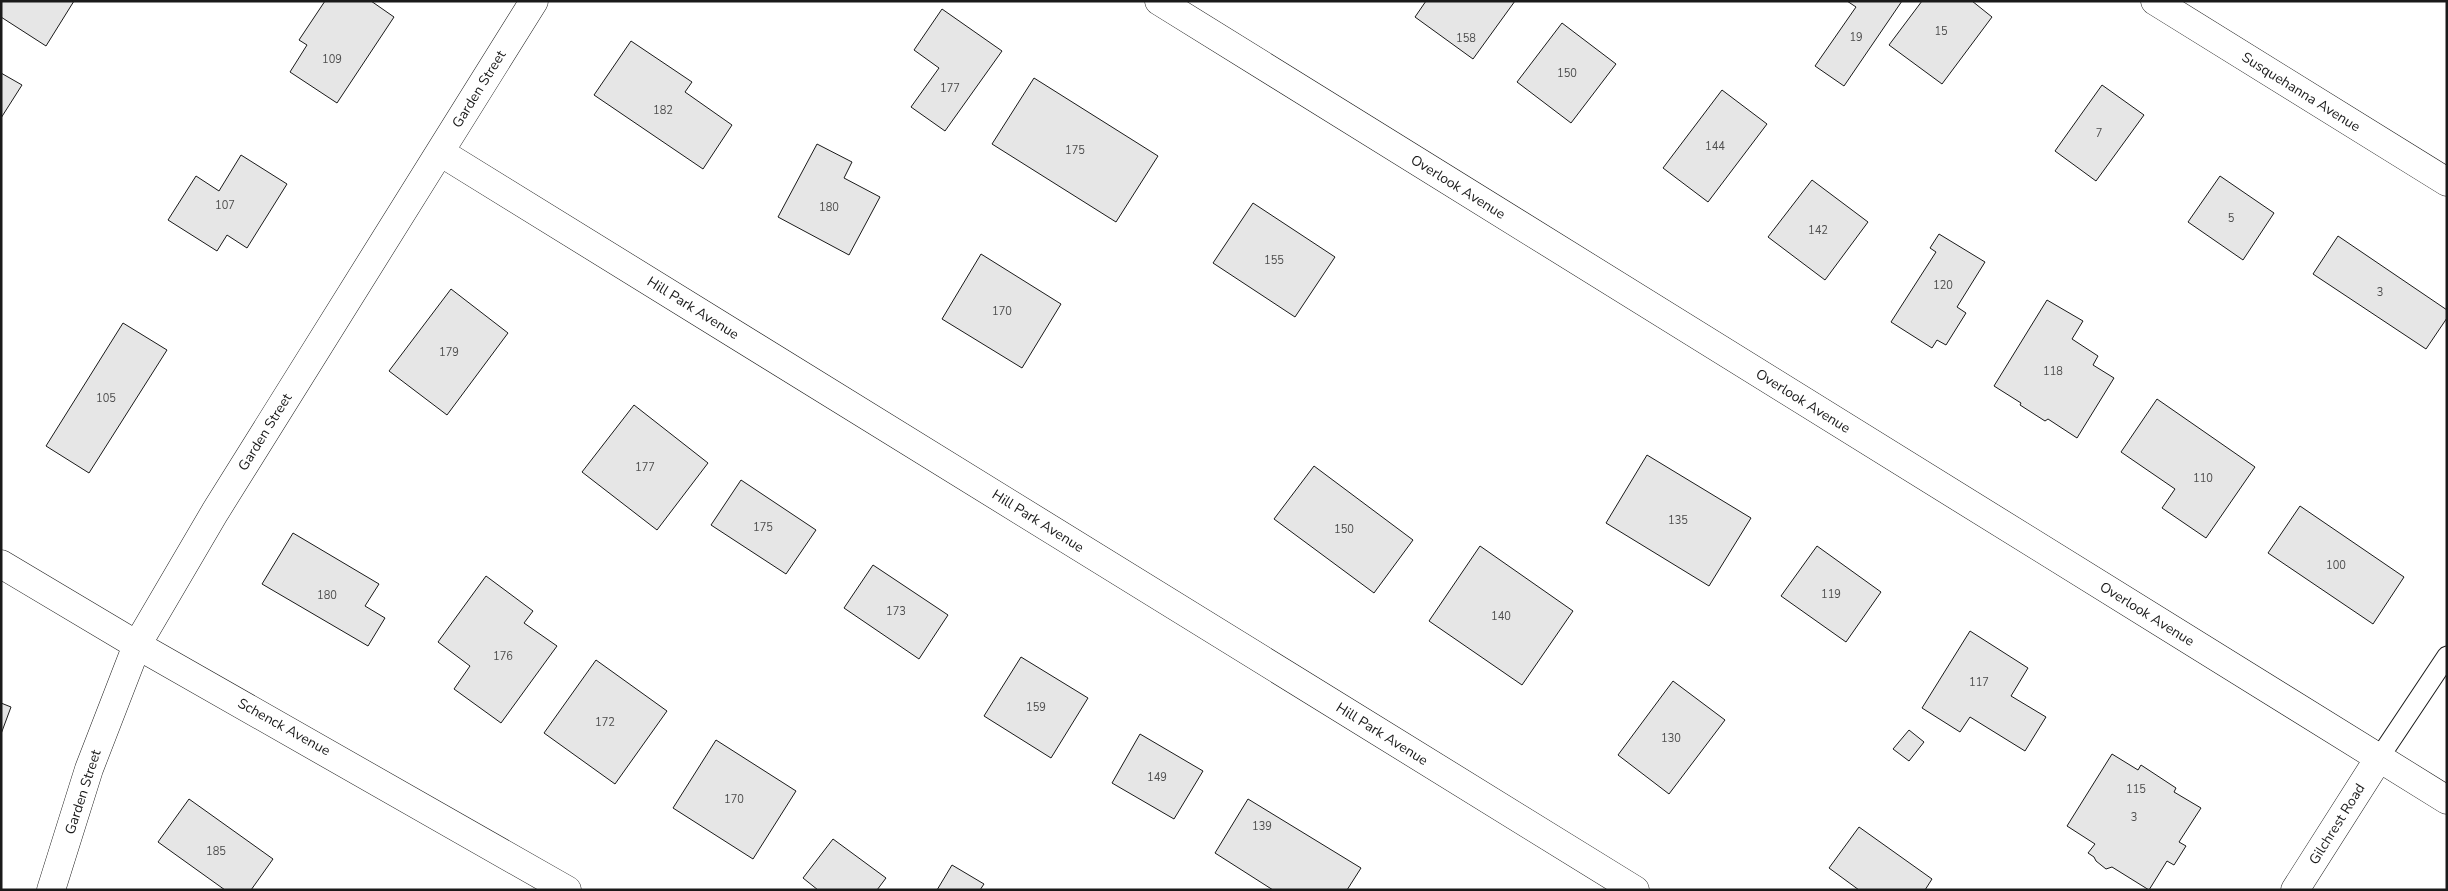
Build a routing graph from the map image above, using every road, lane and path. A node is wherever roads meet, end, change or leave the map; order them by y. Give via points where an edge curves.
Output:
1 (534, 1) edge
2 (1158, 1) edge
3 (2155, 1) edge
4 (440, 152) junction
5 (2447, 182) edge
6 (1, 564) edge
7 (137, 645) junction
8 (2447, 656) edge
9 (2379, 758) junction
10 (2447, 800) edge
11 (51, 890) edge
12 (567, 890) edge
13 (1635, 890) edge
14 (2295, 890) edge

1 - 4 street, Garden Street
2 - 9 street, Overlook Avenue
3 - 5 street, Susquehanna Avenue
4 - 7 street, Garden Street via 215,512
4 - 13 street, Hill Park Avenue
6 - 7 street, Schenck Avenue
7 - 11 street, Garden Street via 89,768
7 - 12 street, Schenck Avenue
8 - 9 lane
9 - 10 street, Overlook Avenue
9 - 14 street, Gilchrest Road

